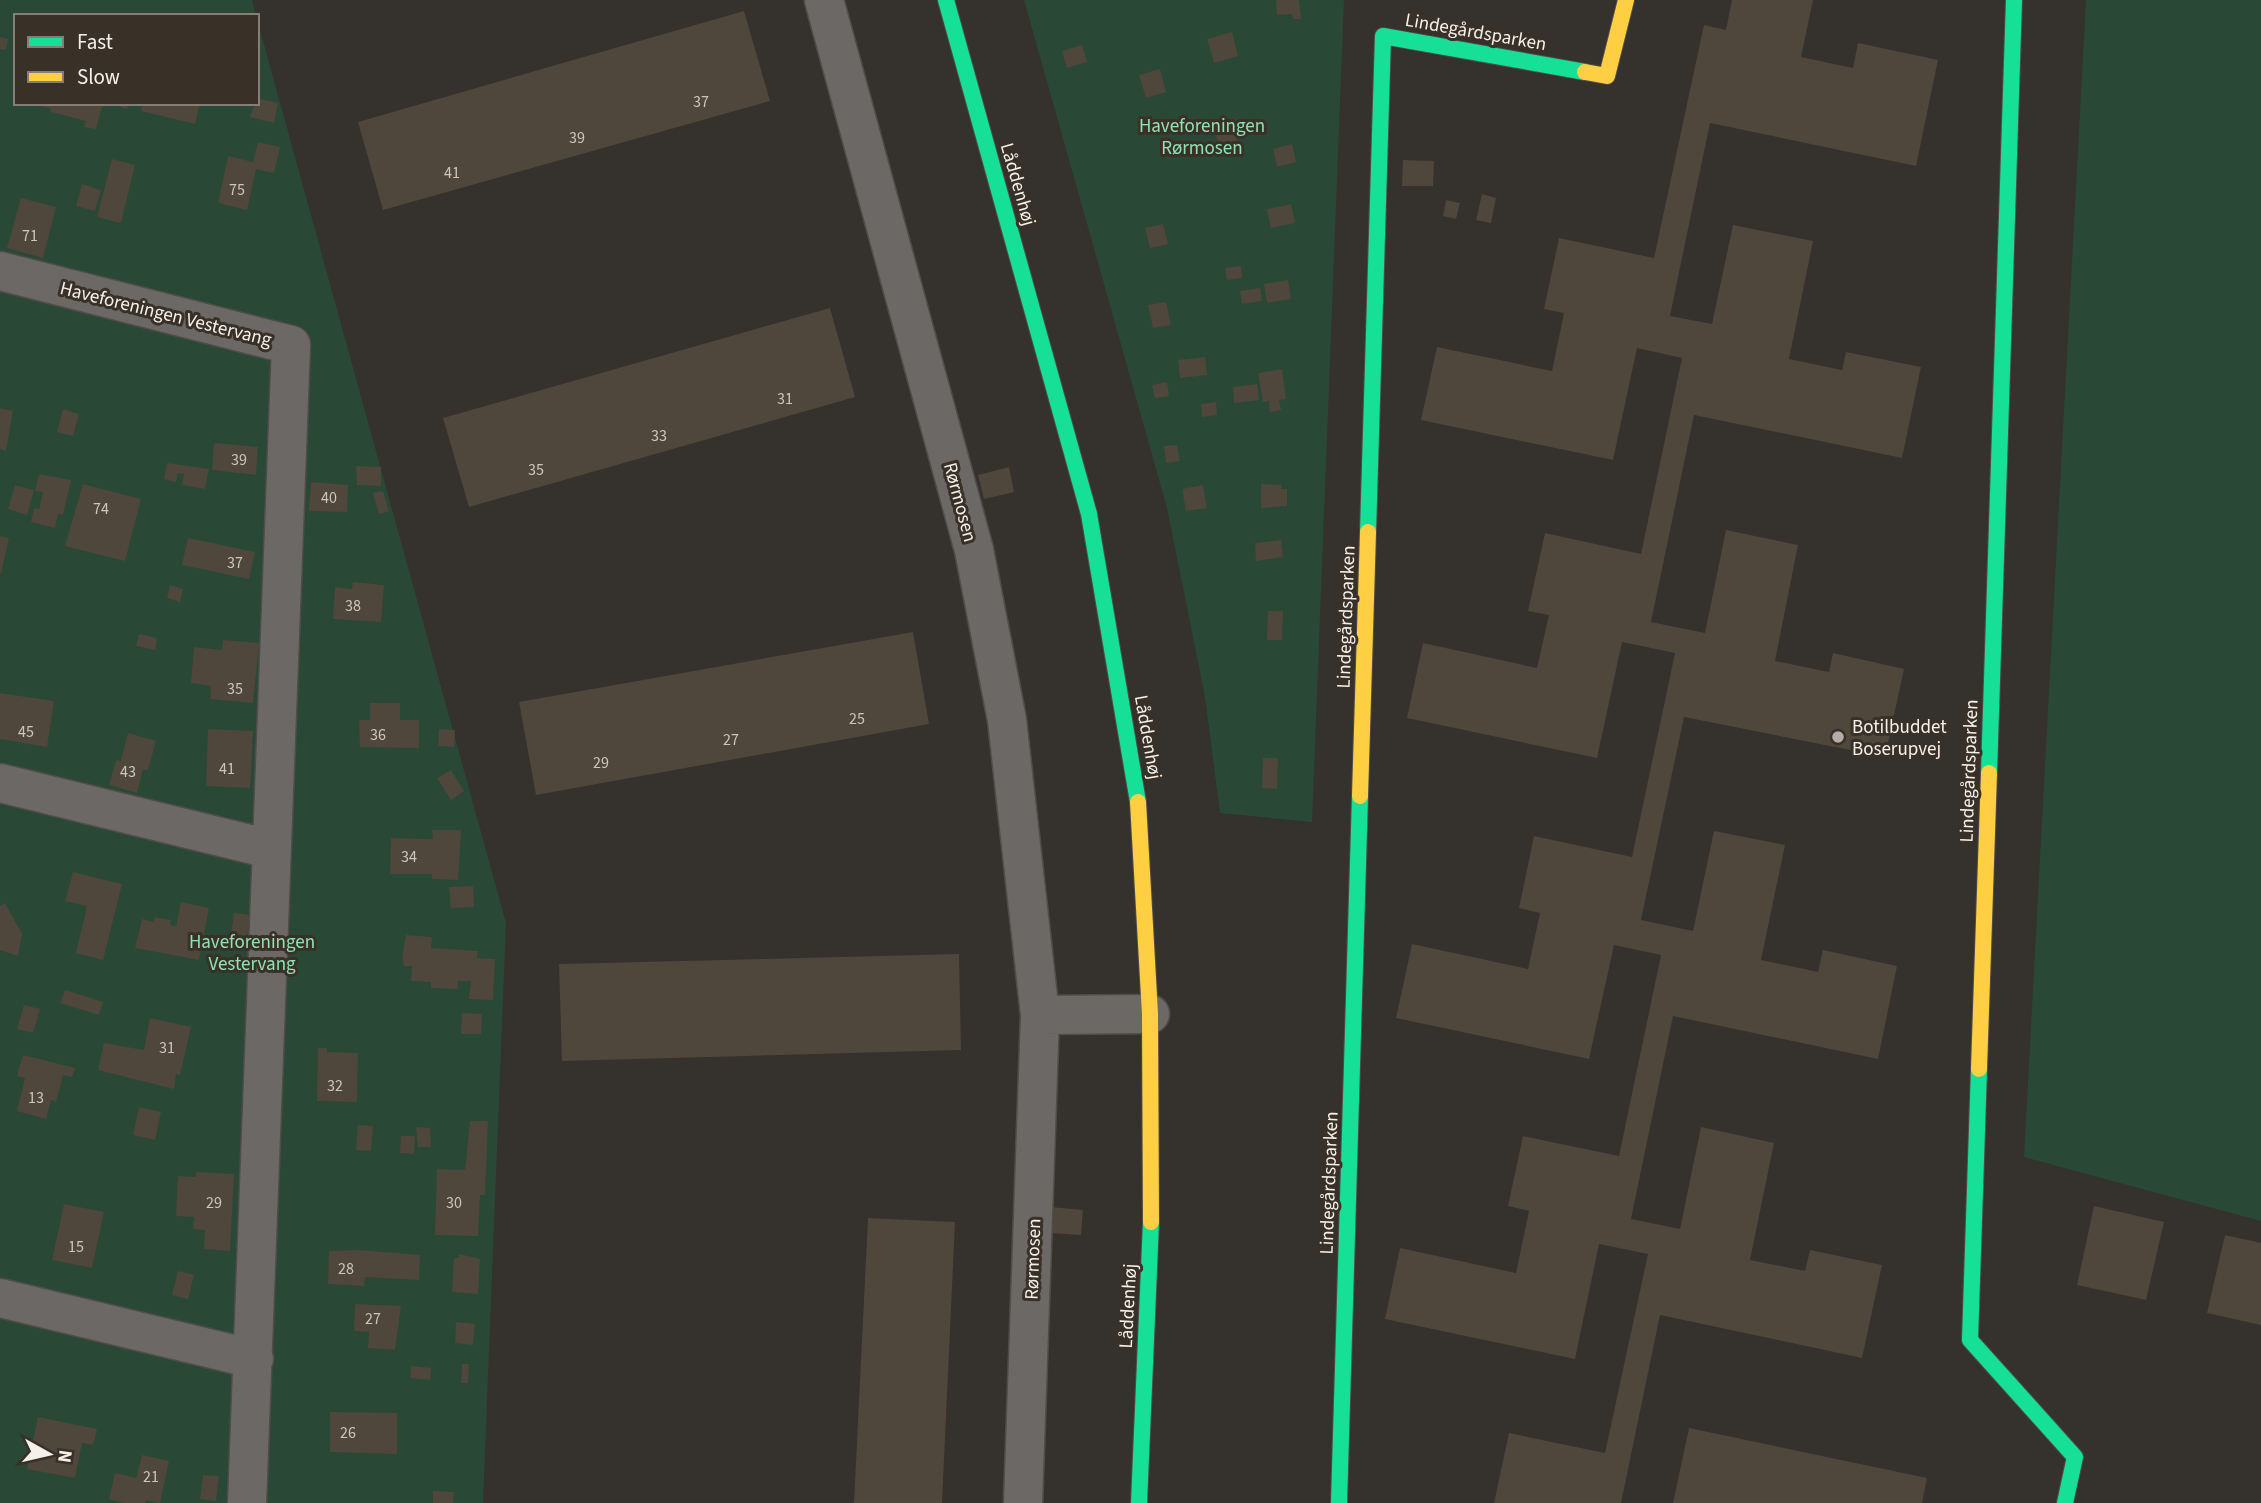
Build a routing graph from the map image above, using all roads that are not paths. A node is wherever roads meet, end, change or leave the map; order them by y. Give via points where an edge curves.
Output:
1 (824, 0) edge
2 (946, 0) edge
3 (1626, 0) edge
4 (2014, 0) edge
5 (0, 271) edge
6 (0, 783) edge
7 (270, 849) junction
8 (1150, 1014) junction
9 (1040, 1015) junction
10 (0, 1298) edge
11 (254, 1359) junction
12 (247, 1503) edge
13 (1023, 1503) edge
14 (1139, 1503) edge
15 (1339, 1503) edge
16 (2065, 1503) edge

1 - 9 street, Rørmosen via 974,550 1006,720
2 - 8 street, Låddenhøj via 1089,514 1137,793
3 - 15 street, Lindegårdsparken via 1607,76 1383,36
4 - 16 street, Lindegårdsparken via 1970,1340 2075,1457
5 - 7 street, Haveforeningen Vestervang via 290,345
6 - 7 street
7 - 11 street, Haveforeningen Vestervang
8 - 9 street
8 - 14 street, Låddenhøj via 1151,1230
9 - 13 street, Rørmosen
10 - 11 street
11 - 12 street, Haveforeningen Vestervang

